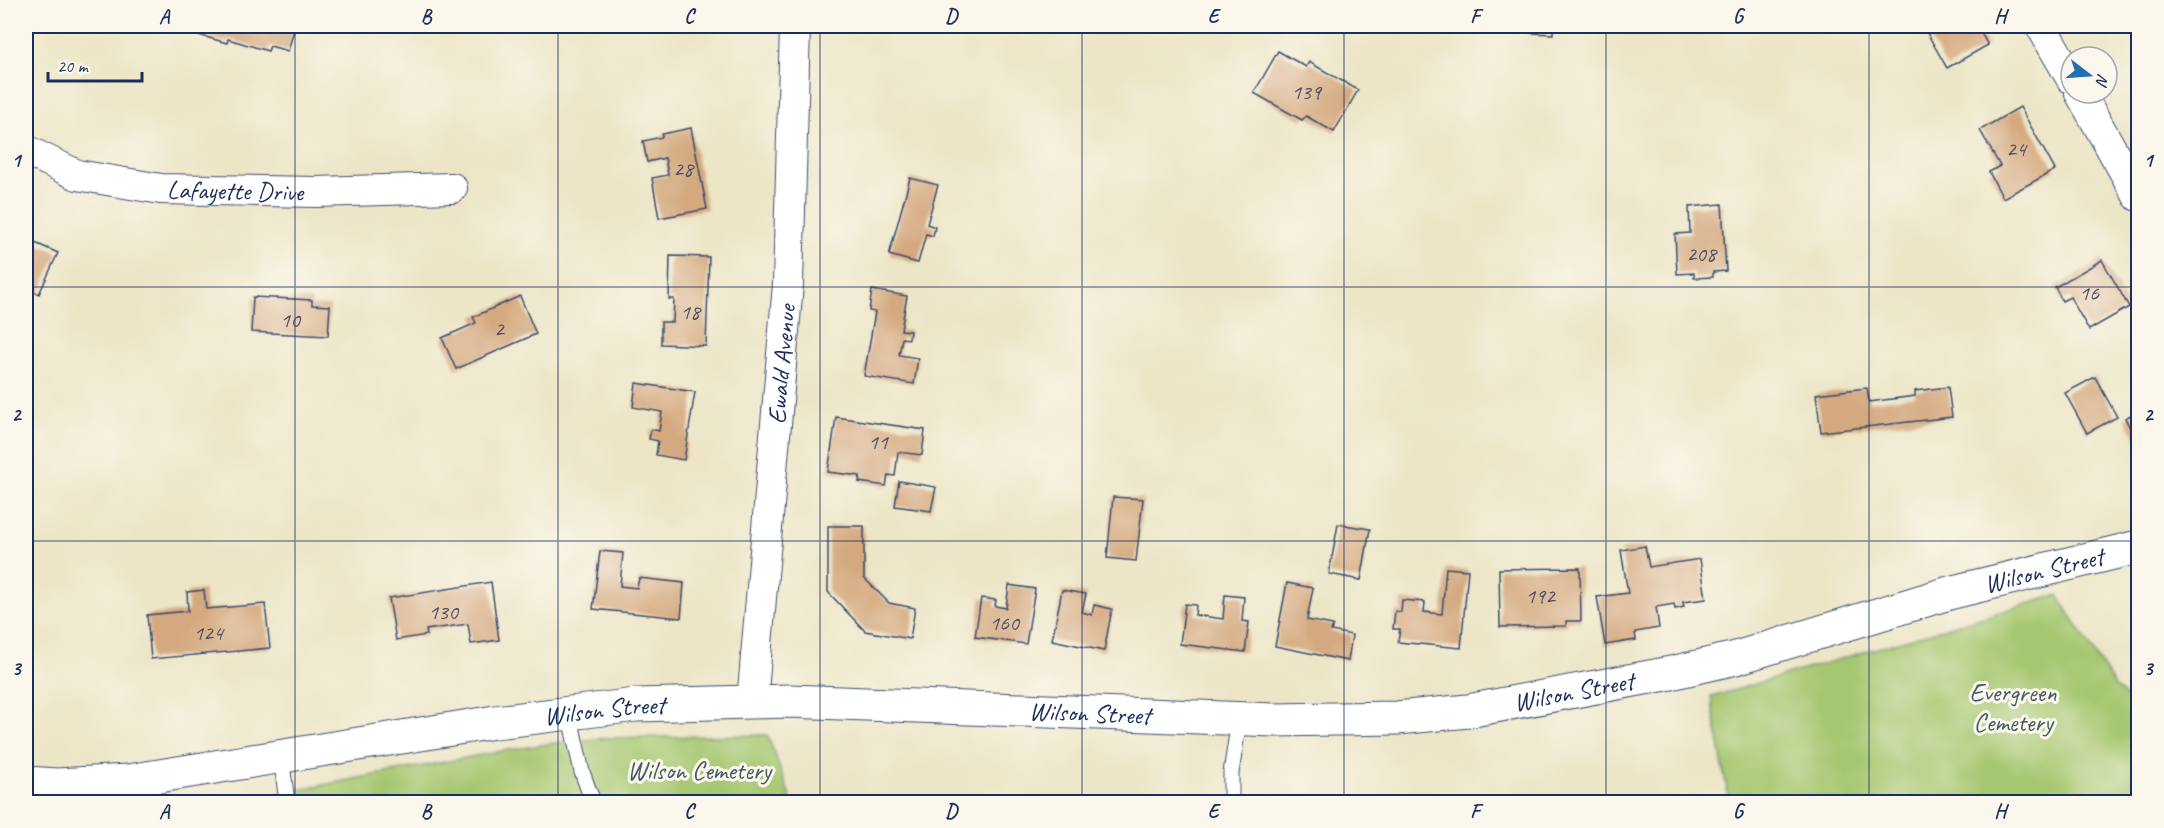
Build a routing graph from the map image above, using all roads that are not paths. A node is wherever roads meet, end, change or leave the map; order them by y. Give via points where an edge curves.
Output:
1 (795, 26) edge
2 (2041, 26) edge
3 (2059, 57) edge
4 (2087, 105) edge
5 (26, 150) edge
6 (452, 188) dead end
7 (2139, 196) edge
8 (2139, 547) edge
9 (752, 703) junction
10 (569, 713) junction
11 (1239, 720) junction
12 (281, 756) junction
13 (26, 783) edge
14 (287, 802) edge
15 (593, 802) edge
16 (1231, 802) edge

1 - 9 street, Ewald Avenue via 788,285
2 - 3 street
4 - 7 street
5 - 6 street, Lafayette Drive via 77,175 161,189 316,192
8 - 11 street, Wilson Street via 1949,593 1736,658 1538,699 1397,718
9 - 10 street, Wilson Street via 636,705
9 - 11 street, Wilson Street via 912,705
10 - 12 street, Wilson Street
10 - 15 lane
11 - 16 lane
12 - 13 street, Wilson Street via 128,781
12 - 14 lane

